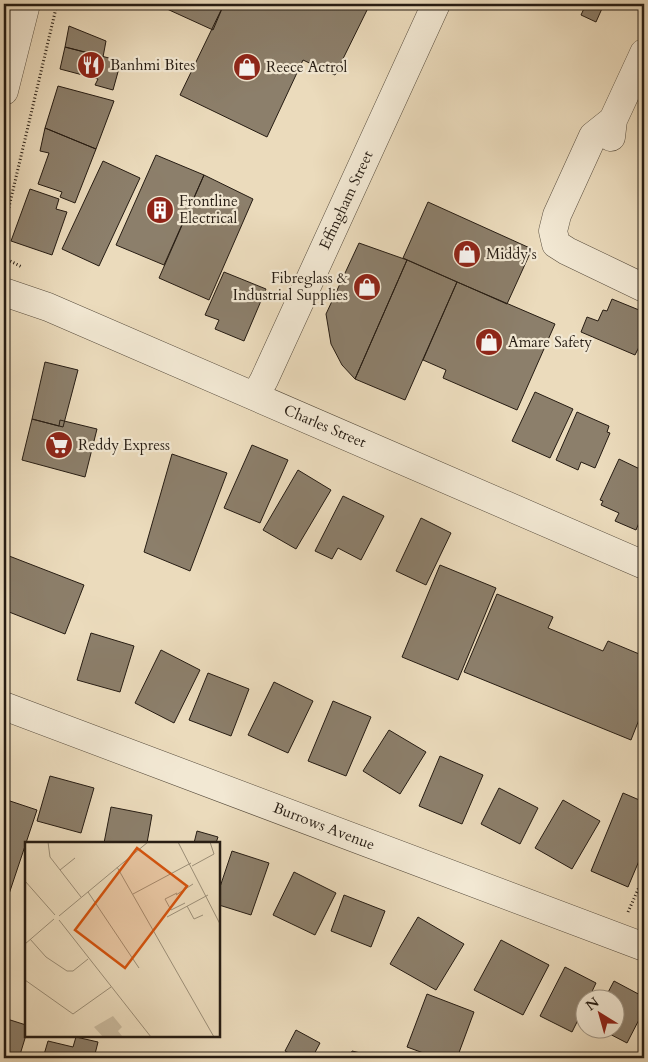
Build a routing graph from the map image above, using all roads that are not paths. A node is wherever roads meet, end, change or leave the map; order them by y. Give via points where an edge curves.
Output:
1 (26, 4) edge
2 (436, 4) edge
3 (644, 53) edge
4 (4, 91) edge
5 (644, 288) edge
6 (4, 292) edge
7 (256, 396) junction
8 (644, 565) edge
9 (4, 706) edge
10 (644, 947) edge

1 - 4 street
2 - 7 street, Effingham Street
3 - 5 street via 613,120 593,136 557,215 553,231 556,244 567,251
6 - 7 street, Charles Street via 48,307
7 - 8 street, Charles Street
9 - 10 street, Burrows Avenue

